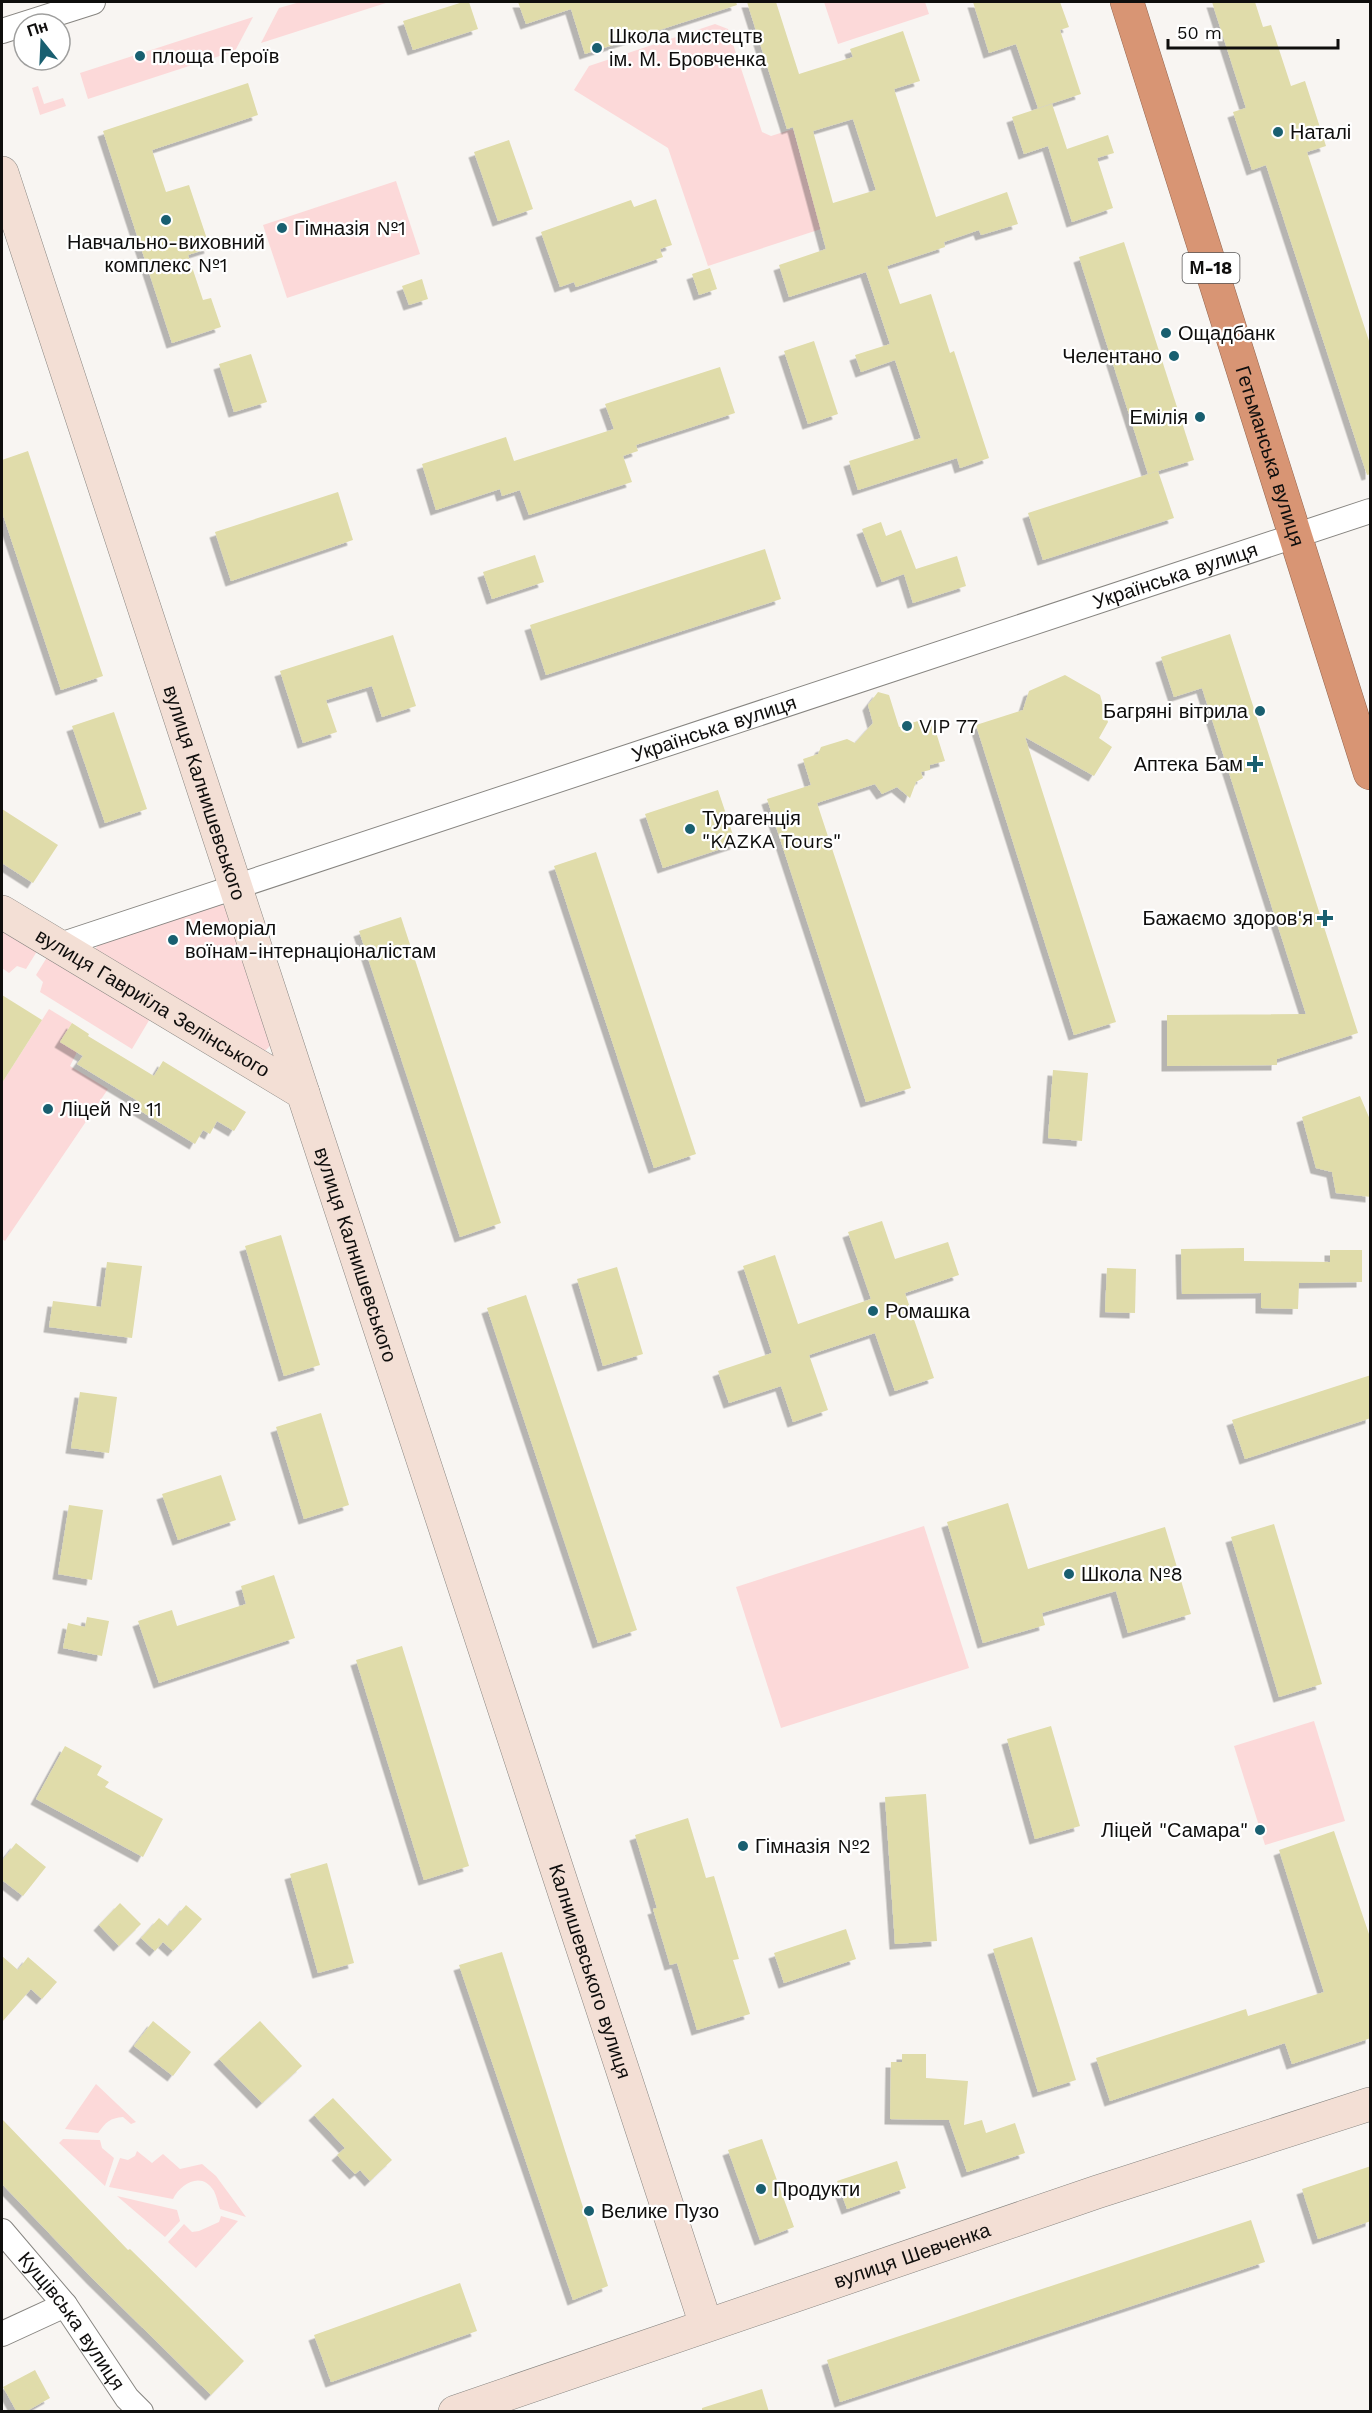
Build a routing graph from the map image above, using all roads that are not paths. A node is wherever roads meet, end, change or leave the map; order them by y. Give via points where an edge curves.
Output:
1 (93, 2) edge
2 (1127, 2) edge
3 (2, 31) edge
4 (2, 173) edge
5 (1371, 511) edge
6 (1296, 535) junction
7 (1371, 773) edge
8 (235, 888) junction
9 (2, 912) edge
10 (57, 946) junction
11 (303, 1093) junction
12 (474, 1617) joint
13 (1371, 2104) edge
14 (2, 2231) edge
15 (65, 2305) junction
16 (706, 2325) junction
17 (2, 2334) edge
18 (141, 2412) edge
19 (455, 2412) edge

1 - 3 street
2 - 6 highway, Гетьманська вулиця / М-18
4 - 8 street, вулиця Калнишевського
5 - 6 street, Українська вулиця
6 - 7 highway, Гетьманська вулиця / М-18
6 - 8 street, Українська вулиця
8 - 10 street, Українська вулиця
8 - 11 street, вулиця Калнишевського
9 - 10 street, вулиця Гавриїла Зелінського
10 - 11 street, вулиця Гавриїла Зелінського
11 - 12 street, вулиця Калнишевського
12 - 16 street, Калнишевського вулиця
13 - 16 street, вулиця Шевченка
14 - 15 street, Кущівська вулиця
15 - 17 street
15 - 18 street, Кущівська вулиця via 127,2398
16 - 19 street, вулиця Шевченка

